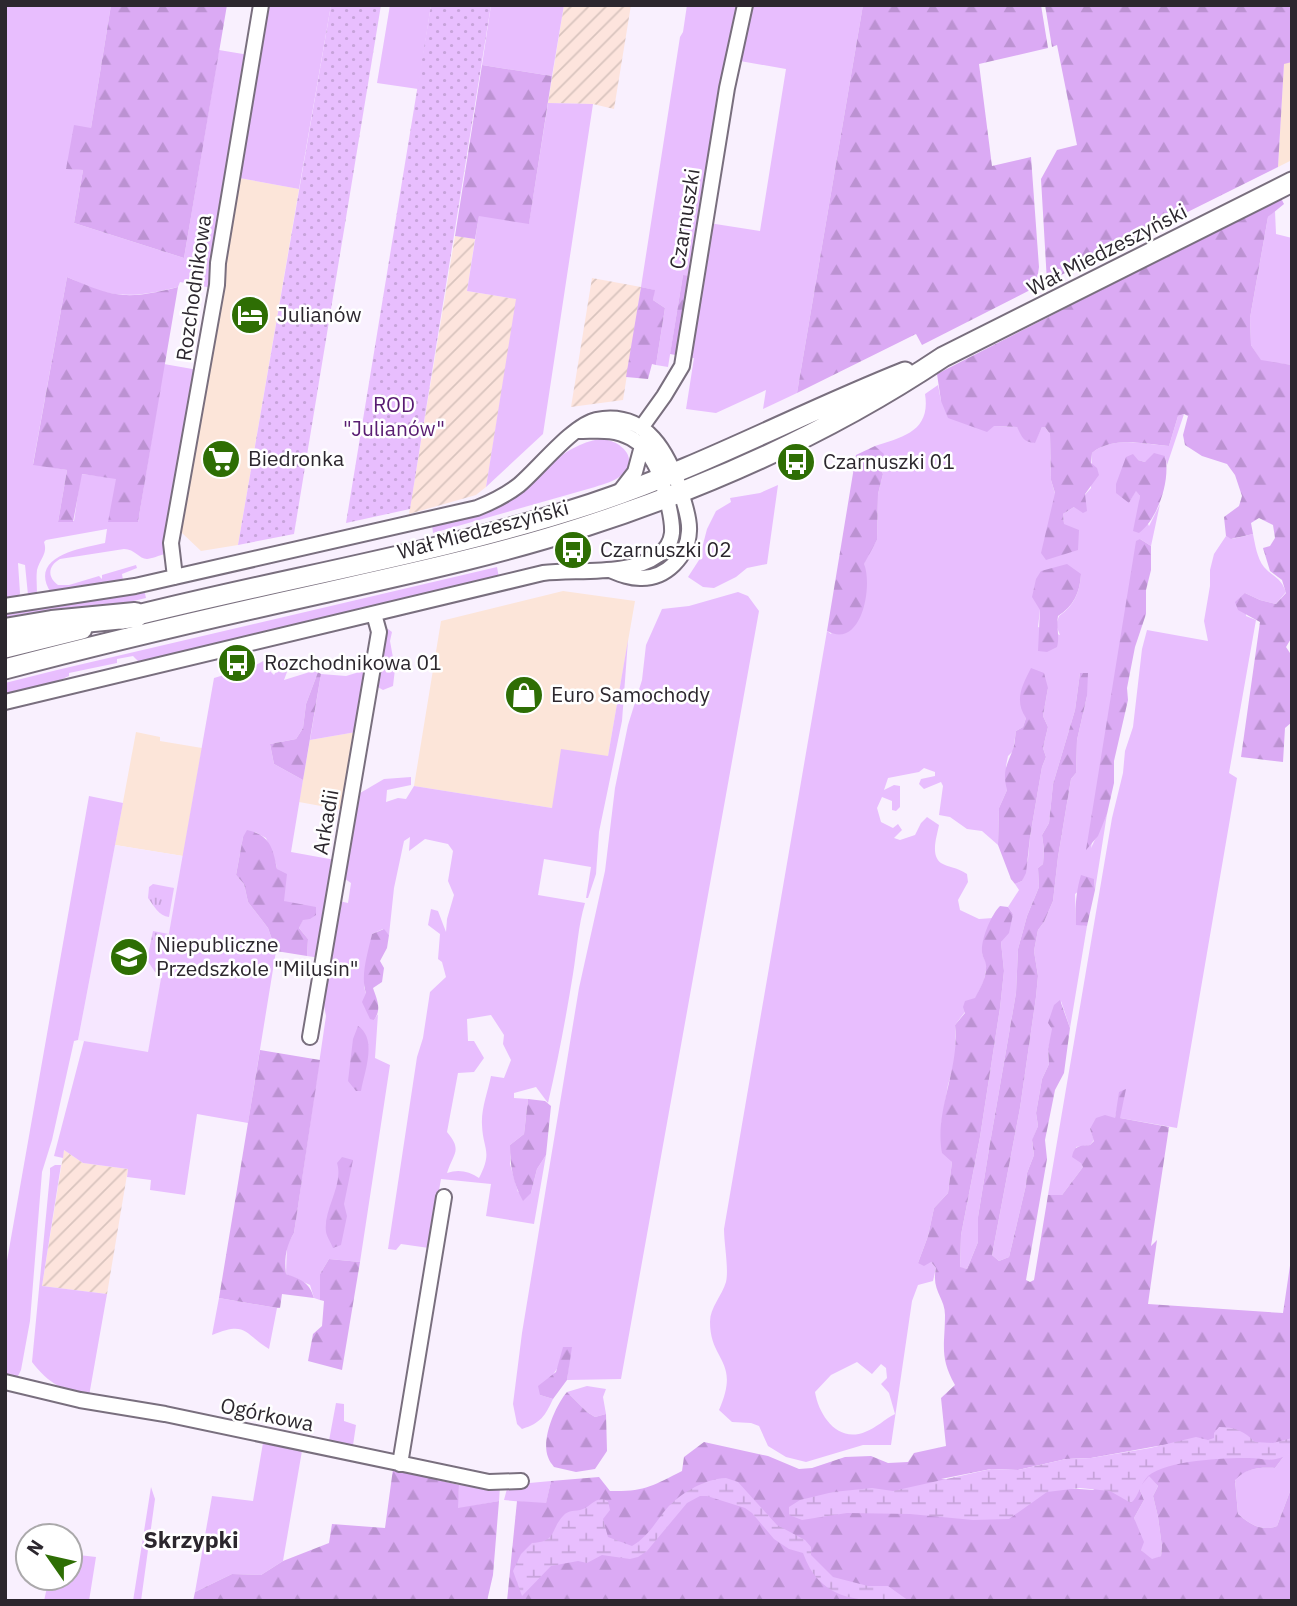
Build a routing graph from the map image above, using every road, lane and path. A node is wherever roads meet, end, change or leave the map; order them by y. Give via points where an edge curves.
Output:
1 (261, 5) edge
2 (745, 5) edge
3 (1292, 182) edge
4 (641, 428) junction
5 (578, 431) junction
6 (642, 446) junction
7 (671, 486) junction
8 (618, 495) junction
9 (176, 577) junction
10 (5, 606) edge
11 (374, 614) junction
12 (135, 615) junction
13 (5, 631) edge
14 (5, 648) edge
15 (5, 669) edge
16 (5, 702) edge
17 (310, 1038) dead end
18 (444, 1198) dead end
19 (5, 1382) edge
20 (400, 1464) junction
21 (520, 1481) dead end

1 - 9 street, Rozchodnikowa via 171,543
2 - 4 street, Czarnuszki via 682,366
3 - 7 main road, Wał Miedzeszyński via 943,358 859,390
4 - 5 street via 603,419
4 - 7 street via 664,449
5 - 6 street via 617,432
5 - 9 street via 517,486 477,508
6 - 7 street
6 - 8 street via 635,472
7 - 8 main road, Wał Miedzeszyński
7 - 11 street via 668,546 651,560 610,569 542,573
7 - 15 main road, Wał Miedzeszyński via 579,528 495,553
8 - 12 main road, Wał Miedzeszyński via 475,537
9 - 10 street
11 - 16 street
11 - 17 street, Arkadii via 379,632
12 - 13 highway
12 - 14 main road, Wał Miedzeszyński
18 - 20 street
19 - 20 street, Ogórkowa
20 - 21 street, Ogórkowa via 495,1482

